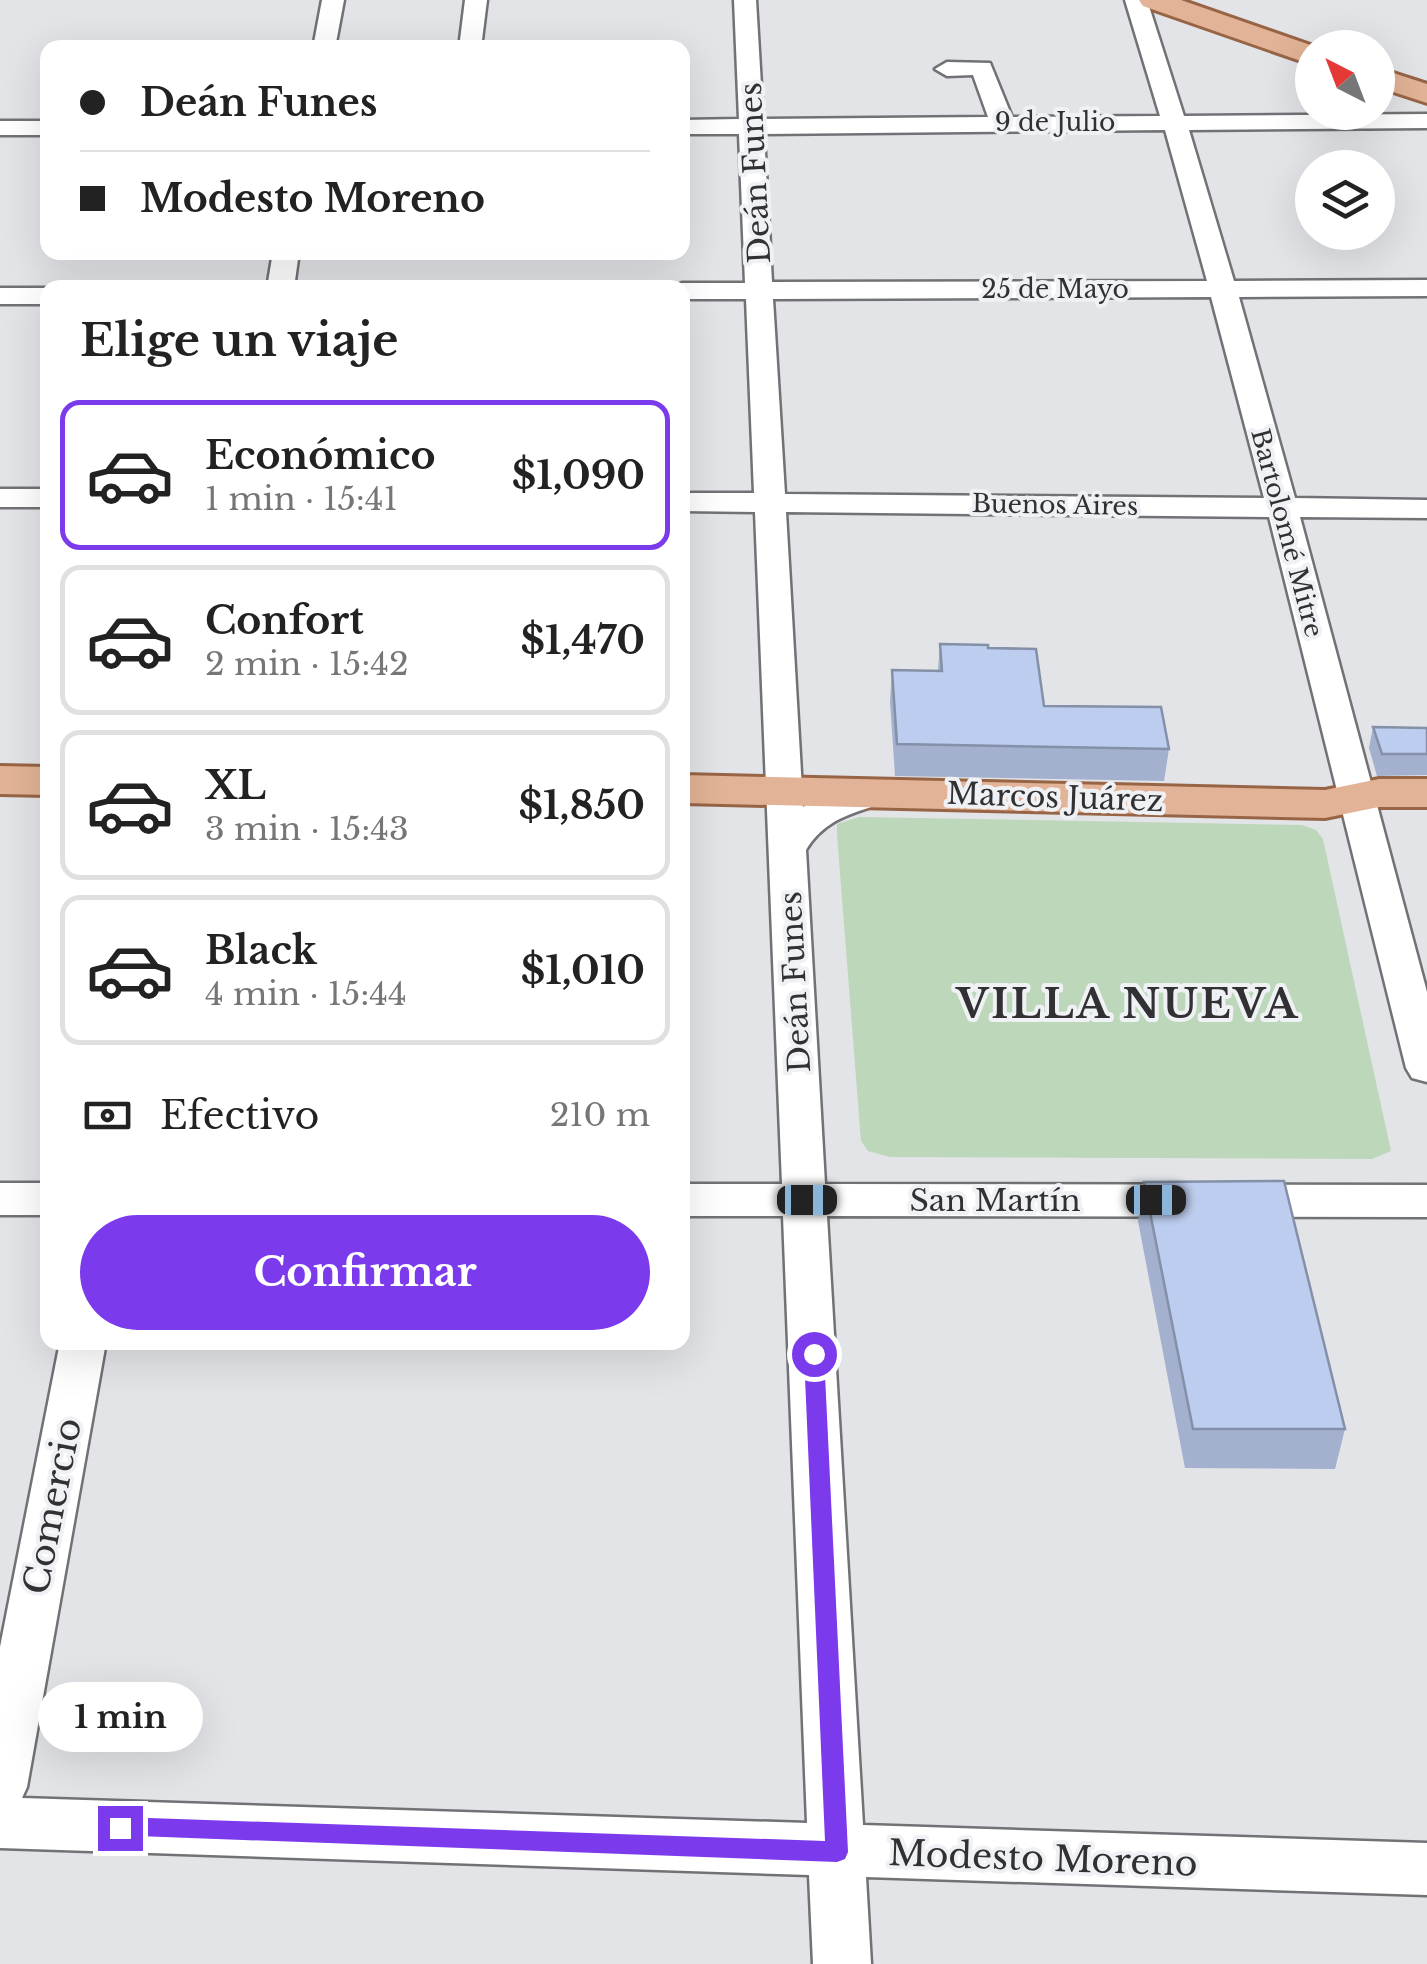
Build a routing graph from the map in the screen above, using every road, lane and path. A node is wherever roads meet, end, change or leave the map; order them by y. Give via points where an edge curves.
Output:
1 (333, 0) edge
2 (476, 0) edge
3 (746, 0) edge
4 (1136, 0) edge
5 (1153, 0) edge
6 (1180, 0) edge
7 (326, 40) edge
8 (471, 40) edge
9 (1295, 40) edge
10 (1295, 49) edge
11 (947, 69) dead end
12 (1395, 73) edge
13 (1395, 83) edge
14 (1427, 84) edge
15 (1427, 94) edge
16 (1001, 121) junction
17 (1427, 121) edge
18 (1176, 123) junction
19 (750, 126) junction
20 (690, 127) edge
21 (0, 128) edge
22 (40, 128) edge
23 (1221, 288) junction
24 (1427, 288) edge
25 (762, 291) junction
26 (690, 292) edge
27 (0, 296) edge
28 (40, 296) edge
29 (0, 498) edge
30 (40, 498) edge
31 (690, 502) edge
32 (768, 503) junction
33 (1282, 508) junction
34 (1427, 509) edge
35 (0, 780) edge
36 (40, 781) edge
37 (690, 789) edge
38 (784, 791) junction
39 (879, 792) junction
40 (1427, 793) edge
41 (1354, 798) junction
42 (787, 850) junction
43 (1427, 1068) edge
44 (0, 1199) edge
45 (40, 1199) edge
46 (690, 1200) edge
47 (807, 1200) junction
48 (1427, 1201) edge
49 (82, 1350) edge
50 (0, 1788) edge
51 (0, 1824) edge
52 (837, 1852) junction
53 (1427, 1869) edge
54 (842, 1964) edge

1 - 7 street
2 - 8 street
3 - 19 street, Deán Funes
4 - 18 street, Bartolomé Mitre
5 - 10 main road
6 - 9 main road
11 - 16 street via 982,68
12 - 14 main road
13 - 15 main road
16 - 18 street, 9 de Julio
16 - 19 street, 9 de Julio
17 - 18 street, 9 de Julio
18 - 23 street, Bartolomé Mitre
19 - 20 street, 9 de Julio
19 - 25 street, Deán Funes
21 - 22 street
23 - 24 street, 25 de Mayo
23 - 25 street, 25 de Mayo
23 - 33 street, Bartolomé Mitre
25 - 26 street, 25 de Mayo
25 - 32 street, Deán Funes
27 - 28 street
29 - 30 street
31 - 32 street, Buenos Aires
32 - 33 street, Buenos Aires
32 - 38 street, Deán Funes
33 - 34 street, Buenos Aires
33 - 41 street, Bartolomé Mitre
35 - 36 main road
37 - 38 main road, Marcos Juárez
38 - 39 main road, Marcos Juárez
38 - 42 street, Deán Funes
39 - 41 main road, Marcos Juárez via 1324,804
39 - 42 street via 825,808
40 - 41 main road, Marcos Juárez
41 - 43 street, Bartolomé Mitre
42 - 47 street, Deán Funes
44 - 45 street
46 - 47 street, San Martín
47 - 48 street, San Martín
47 - 52 street, Deán Funes
49 - 50 street, Comercio
51 - 52 street, Modesto Moreno
52 - 53 street, Modesto Moreno
52 - 54 street, Deán Funes

